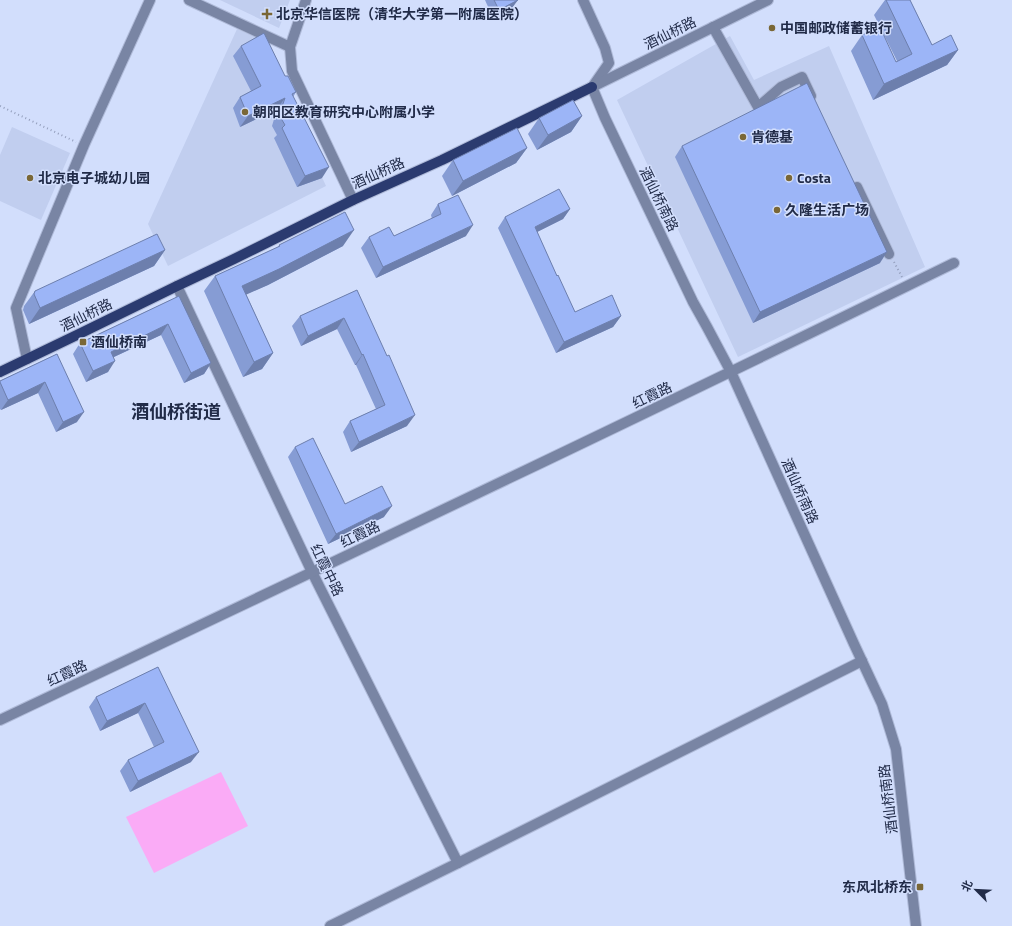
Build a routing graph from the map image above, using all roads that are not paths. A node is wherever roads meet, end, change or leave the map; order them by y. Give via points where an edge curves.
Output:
1 (150, 0) edge
2 (189, 0) edge
3 (306, 0) edge
4 (583, 0) edge
5 (768, 0) edge
6 (713, 27) junction
7 (290, 47) junction
8 (592, 87) junction
9 (816, 105) edge
10 (851, 176) edge
11 (353, 200) junction
12 (889, 254) road end
13 (954, 263) dead end
14 (177, 286) junction
15 (27, 359) junction
16 (0, 372) edge
17 (731, 372) junction
18 (312, 572) junction
19 (862, 661) junction
20 (0, 720) edge
21 (458, 863) junction
22 (330, 926) edge
23 (916, 926) edge

1 - 15 street via 84,146 16,308
2 - 7 street
3 - 7 street
4 - 8 street via 605,48 609,63
5 - 6 street, 酒仙桥路
6 - 8 street, 酒仙桥路
6 - 9 street via 758,107 781,87 802,77
7 - 11 street via 292,71
8 - 11 main road, 酒仙桥路
8 - 17 street, 酒仙桥南路 via 693,302
10 - 12 street
11 - 14 main road, 酒仙桥路
13 - 17 street, 红霞路
14 - 15 main road, 酒仙桥路
14 - 18 street, 红霞中路
15 - 16 main road, 酒仙桥路
17 - 18 street, 红霞路
17 - 19 street, 酒仙桥南路
18 - 20 street, 红霞路
18 - 21 street, 红霞中路
19 - 21 street
19 - 23 street, 酒仙桥南路 via 882,704 896,749
21 - 22 street

